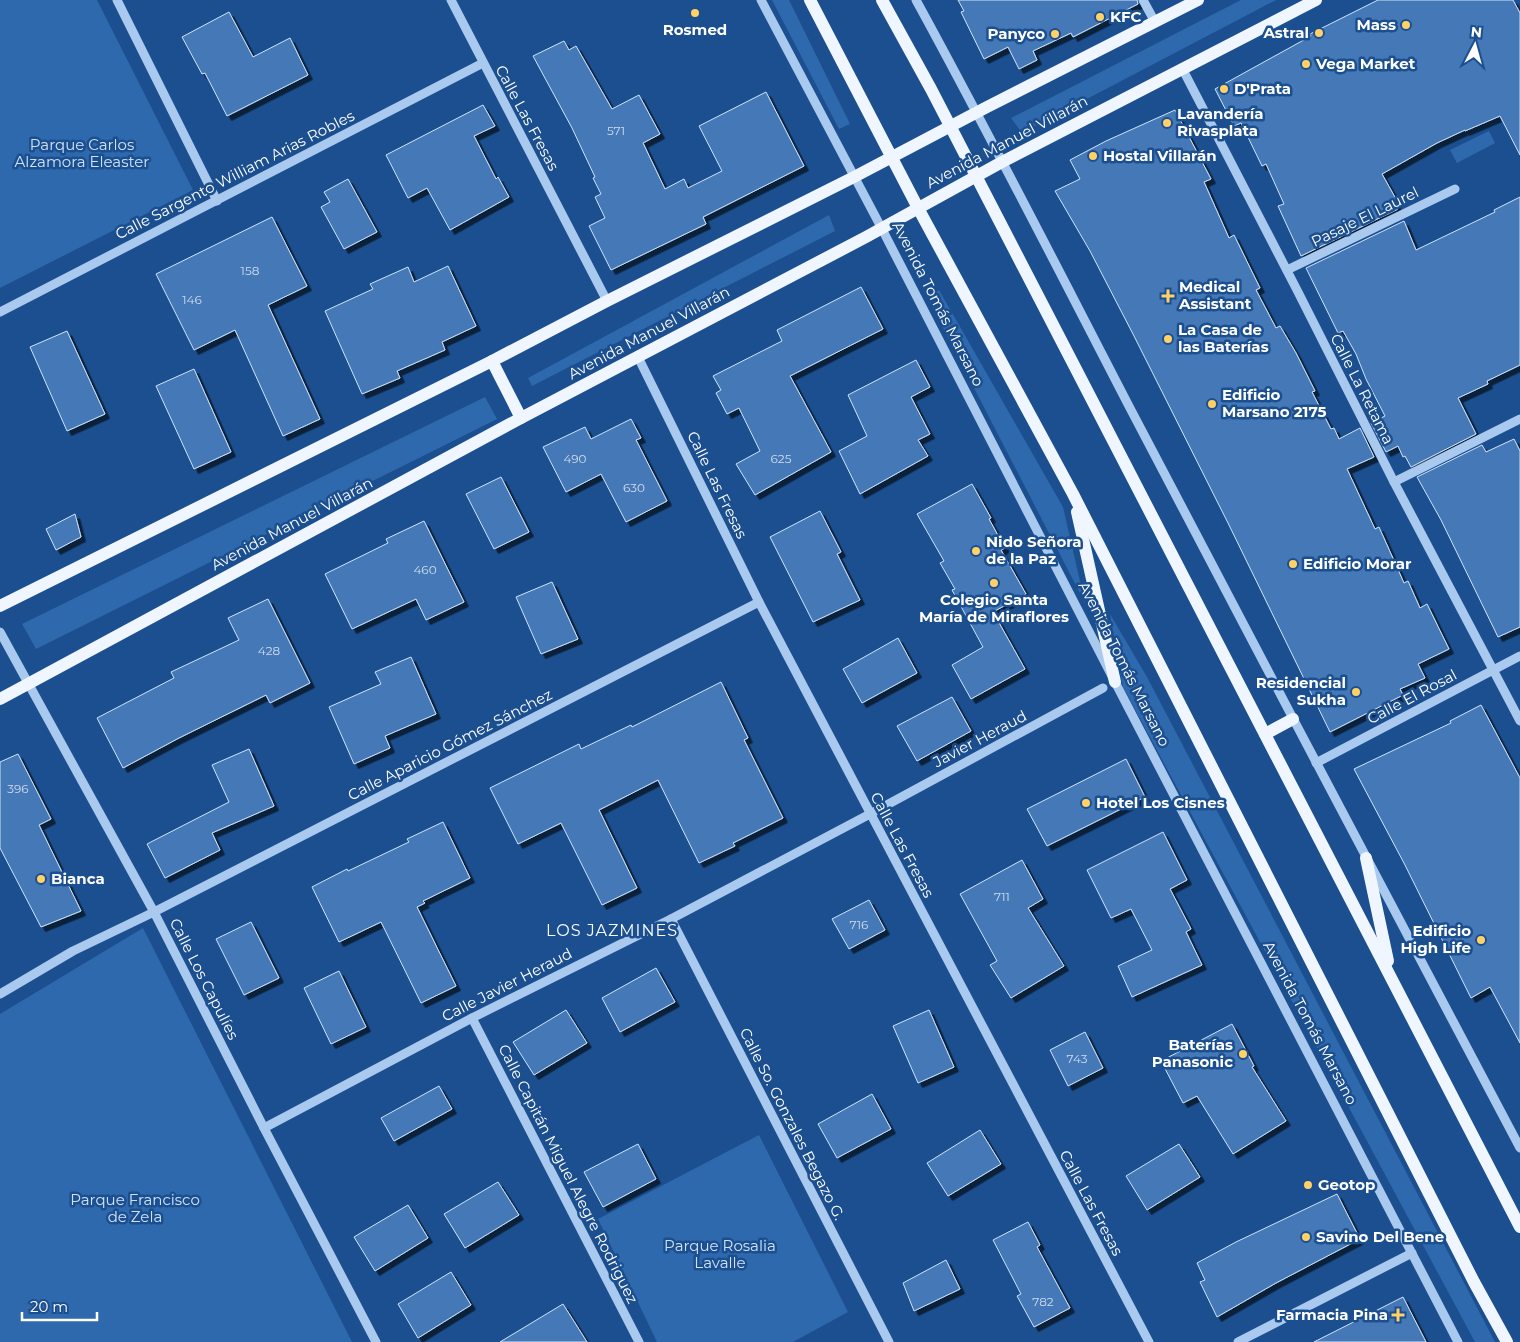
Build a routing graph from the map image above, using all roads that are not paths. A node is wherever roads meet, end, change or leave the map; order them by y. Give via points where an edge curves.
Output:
1 (117, 0) edge
2 (451, 0) edge
3 (760, 0) edge
4 (810, 0) edge
5 (882, 0) edge
6 (916, 0) edge
7 (1143, 0) edge
8 (1198, 0) edge
9 (1316, 0) edge
10 (1155, 22) junction
11 (483, 63) junction
12 (1182, 68) junction
13 (976, 113) junction
14 (951, 127) junction
15 (892, 158) junction
16 (1002, 162) junction
17 (976, 177) junction
18 (854, 178) junction
19 (1455, 189) dead end
20 (217, 201) junction
21 (918, 208) junction
22 (882, 229) junction
23 (1287, 270) junction
24 (607, 301) junction
25 (0, 312) edge
26 (638, 357) junction
27 (492, 360) junction
28 (521, 418) junction
29 (1520, 419) edge
30 (1394, 482) junction
31 (1073, 494) junction
32 (759, 602) junction
33 (0, 606) edge
34 (0, 632) edge
35 (1520, 656) edge
36 (1494, 669) junction
37 (28, 685) junction
38 (1109, 685) junction
39 (0, 699) edge
40 (1293, 719) junction
41 (1520, 721) edge
42 (1265, 734) junction
43 (1316, 762) junction
44 (870, 814) junction
45 (1366, 858) junction
46 (154, 912) junction
47 (671, 919) junction
48 (1392, 978) junction
49 (0, 994) edge
50 (472, 1018) junction
51 (264, 1128) junction
52 (1520, 1148) edge
53 (1520, 1227) edge
54 (1412, 1253) junction
55 (376, 1342) edge
56 (639, 1342) edge
57 (889, 1342) edge
58 (1149, 1342) edge
59 (1238, 1342) edge
60 (1458, 1342) edge
61 (1507, 1342) edge

1 - 20 street
2 - 11 street, Calle Las Fresas
3 - 18 street, Avenida Tomás Marsano
4 - 15 main road, Avenida Tomás Marsano
5 - 14 main road
6 - 13 street
7 - 10 street
8 - 10 main road
9 - 12 main road, Avenida Manuel Villarán
10 - 13 main road
11 - 20 street, Calle Sargento William Arias Robles
11 - 24 street, Calle Las Fresas
12 - 16 main road, Avenida Manuel Villarán
12 - 23 street, Calle La Retama
13 - 14 main road
13 - 16 street
14 - 15 main road
14 - 17 main road
15 - 18 main road
15 - 21 main road, Avenida Tomás Marsano
16 - 17 main road, Avenida Manuel Villarán
16 - 40 street
17 - 21 main road, Avenida Manuel Villarán
17 - 42 main road
18 - 22 street, Avenida Tomás Marsano
18 - 24 main road
19 - 23 street, Pasaje El Laurel
20 - 25 street, Calle Sargento William Arias Robles
21 - 22 main road, Avenida Manuel Villarán
21 - 31 main road, Avenida Tomás Marsano
22 - 26 main road, Avenida Manuel Villarán
22 - 38 street, Avenida Tomás Marsano
23 - 30 street, Calle La Retama
24 - 27 main road
26 - 28 main road, Avenida Manuel Villarán
26 - 32 street, Calle Las Fresas
27 - 28 main road
27 - 33 main road
28 - 37 main road, Avenida Manuel Villarán
29 - 30 street
30 - 36 street, Calle La Retama
31 - 38 main road
31 - 61 main road, Avenida Tomás Marsano
32 - 44 street, Calle Las Fresas
32 - 46 street, Calle Aparicio Gómez Sánchez
34 - 37 street, Calle Los Capulíes
35 - 36 street, Calle El Rosal
36 - 41 street, Calle La Retama
36 - 43 street, Calle El Rosal
37 - 39 main road, Avenida Manuel Villarán
37 - 46 street, Calle Los Capulíes
38 - 44 street, Javier Heraud
38 - 54 street, Avenida Tomás Marsano
40 - 42 main road
40 - 43 street
42 - 48 main road
43 - 45 street
44 - 47 street, Calle Javier Heraud
44 - 58 street, Calle Las Fresas
45 - 48 main road
45 - 52 street
46 - 49 street, Calle Aparicio Gómez Sánchez via 73,952
46 - 51 street, Calle Los Capulíes
47 - 50 street, Calle Javier Heraud
47 - 57 street, Calle So. Gonzales Begazo G.
48 - 53 main road
50 - 51 street, Calle Javier Heraud
50 - 56 street, Calle Capitán Miguel Alegre Rodriguez
51 - 55 street, Calle Los Capulíes
54 - 59 street
54 - 60 street, Avenida Tomás Marsano

